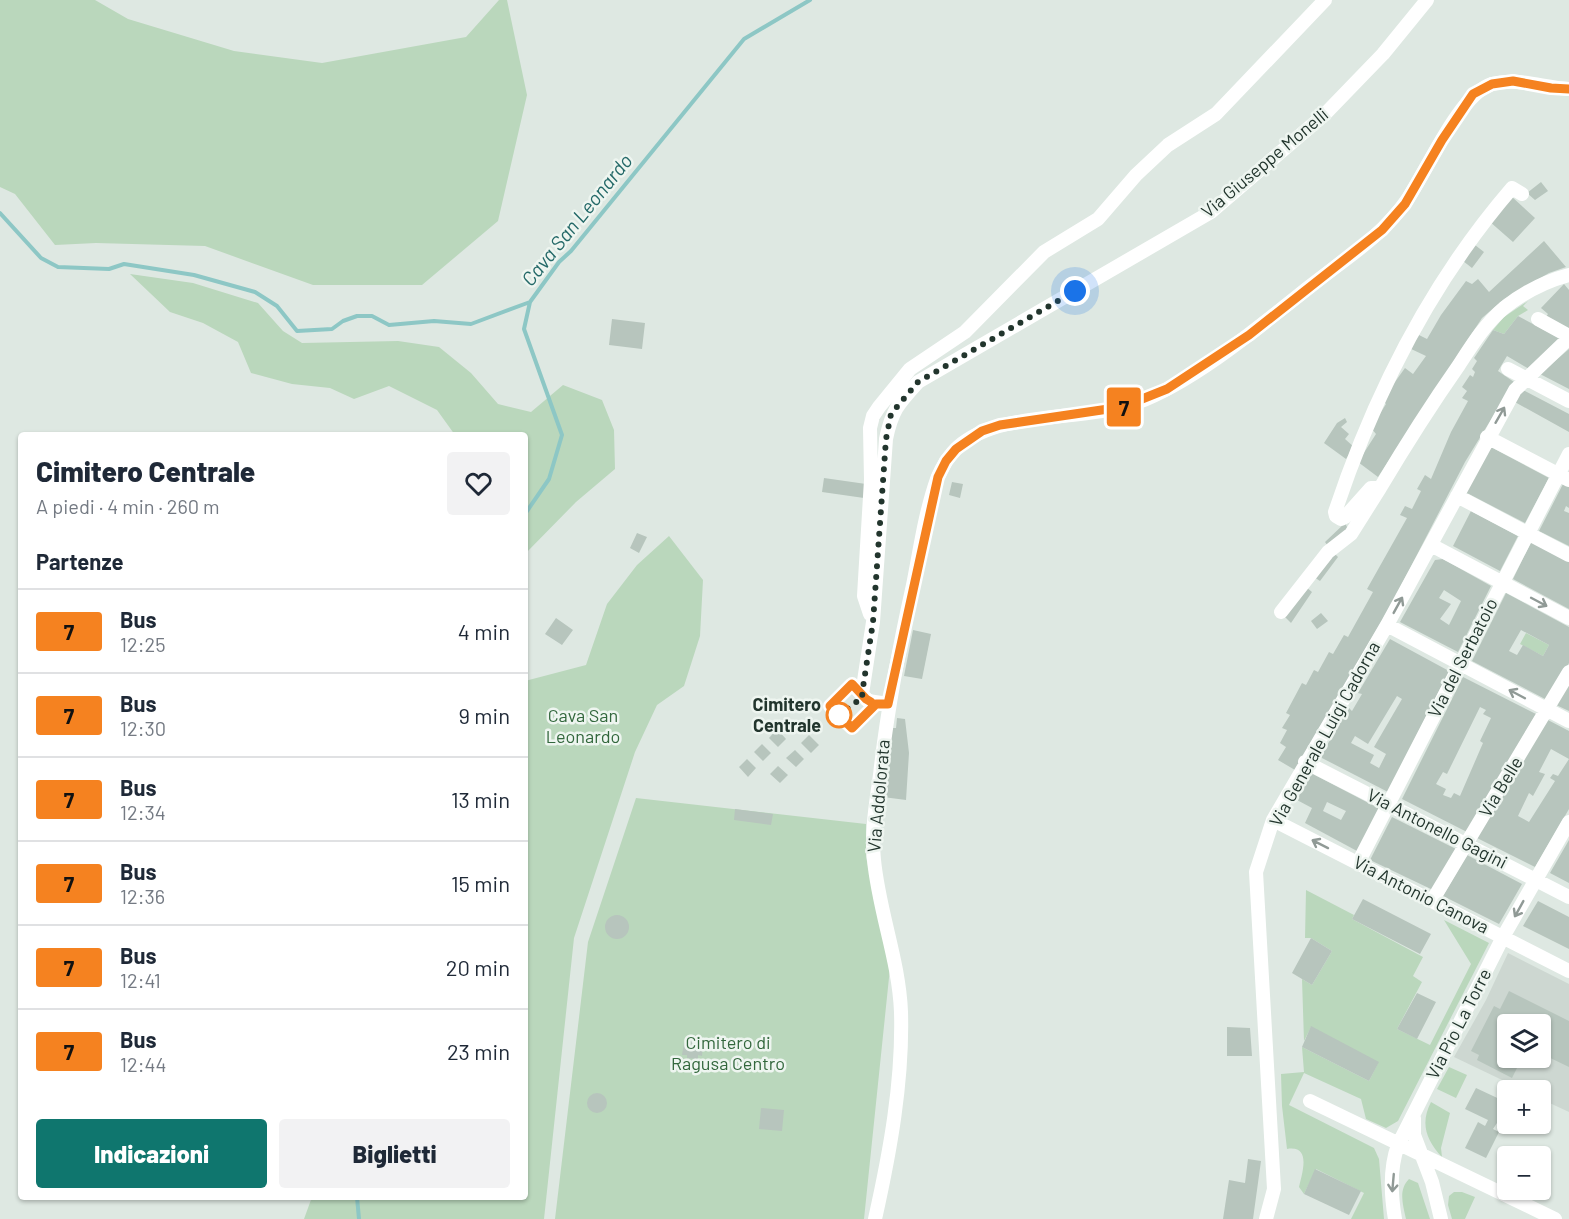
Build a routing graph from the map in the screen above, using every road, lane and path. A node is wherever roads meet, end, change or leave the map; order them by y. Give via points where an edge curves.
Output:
1 (1325, 0) edge
2 (1427, 0) edge
3 (1569, 89) edge
4 (1521, 194) dead end
5 (1569, 275) edge
6 (1538, 319) dead end
7 (1569, 337) edge
8 (1508, 369) dead end
9 (1527, 379) junction
10 (1569, 401) edge
11 (1487, 437) junction
12 (1569, 454) edge
13 (1564, 477) edge
14 (1380, 488) junction
15 (1457, 496) junction
16 (1527, 534) junction
17 (1431, 545) junction
18 (1569, 555) edge
19 (1502, 582) junction
20 (1281, 612) dead end
21 (1569, 618) edge
22 (873, 622) junction
23 (1387, 625) junction
24 (1460, 663) junction
25 (1569, 672) edge
26 (888, 704) junction
27 (1547, 710) junction
28 (1569, 721) edge
29 (1305, 762) junction
30 (1389, 805) junction
31 (1274, 819) junction
32 (1568, 825) edge
33 (1466, 844) junction
34 (1358, 863) junction
35 (1536, 880) junction
36 (1569, 897) edge
37 (1432, 901) junction
38 (1503, 938) junction
39 (1569, 971) edge
40 (1310, 1101) dead end
41 (1416, 1110) junction
42 (1398, 1144) junction
43 (1422, 1156) junction
44 (875, 1219) edge
45 (1266, 1219) edge
46 (1395, 1219) edge
47 (1442, 1219) edge
48 (1555, 1219) edge

1 - 22 street via 1216,114 1168,145 1098,219 1044,252 965,332 910,369 879,407 870,428 864,596
2 - 22 street, Via Giuseppe Monelli via 1383,54 1325,114 1211,212 918,382 904,397 891,414 886,439
3 - 26 street, Via Addolorata via 1513,81 1492,84 1473,94 1405,204 1382,230 1249,335 1167,389 1113,409 1000,425 982,431 956,449 942,469 932,497
4 - 14 street via 1512,188 1480,225 1389,373 1347,476 1336,516 1345,518 1371,488
5 - 14 street via 1521,297 1484,328
6 - 7 street
7 - 9 street, Via Generale Luigi Cadorna
8 - 9 street
9 - 10 street
11 -> 9 street, Via Generale Luigi Cadorna via 1515,390
11 - 13 street
11 - 15 street, Via Generale Luigi Cadorna
12 - 13 street, Via del Serbatoio
13 - 16 street, Via del Serbatoio
14 - 20 street via 1351,534 1328,552
15 - 16 street
15 - 17 street, Via Generale Luigi Cadorna
16 - 18 street
16 - 19 street, Via del Serbatoio
17 - 19 street
23 -> 17 street, Via Generale Luigi Cadorna
19 -> 21 street
19 - 24 street, Via del Serbatoio
22 - 26 street, Via Giuseppe Monelli via 862,694 868,701
23 - 24 street
23 - 29 street, Via Generale Luigi Cadorna
27 -> 24 street
24 - 30 street, Via del Serbatoio
25 - 27 street, Via Belle
26 - 44 street, Via Addolorata via 873,857 897,967 900,1035 888,1162
27 - 28 street
27 - 33 street, Via Belle
29 - 30 street, Via Antonello Gagini
29 - 31 street, Via Generale Luigi Cadorna
30 - 33 street, Via Antonello Gagini
30 - 34 street, Via del Serbatoio
34 -> 31 street, Via Antonio Canova
31 - 45 street, Via Generale Luigi Cadorna via 1256,872 1274,1189
32 - 35 street, Via Pio La Torre
33 - 35 street, Via Antonello Gagini
33 - 37 street, Via Belle
34 - 37 street, Via Antonio Canova
35 - 36 street, Via Antonello Gagini
35 -> 38 street, Via Pio La Torre
37 - 38 street, Via Antonio Canova
38 - 39 street, Via Antonio Canova
38 - 41 street, Via Pio La Torre
40 - 42 street
41 - 42 street, Via Pio La Torre
41 - 43 street, Via Pio La Torre via 1414,1135
42 - 43 street
42 -> 46 street, Via Pio La Torre via 1392,1198
43 - 47 street, Via Pio La Torre
43 - 48 street

